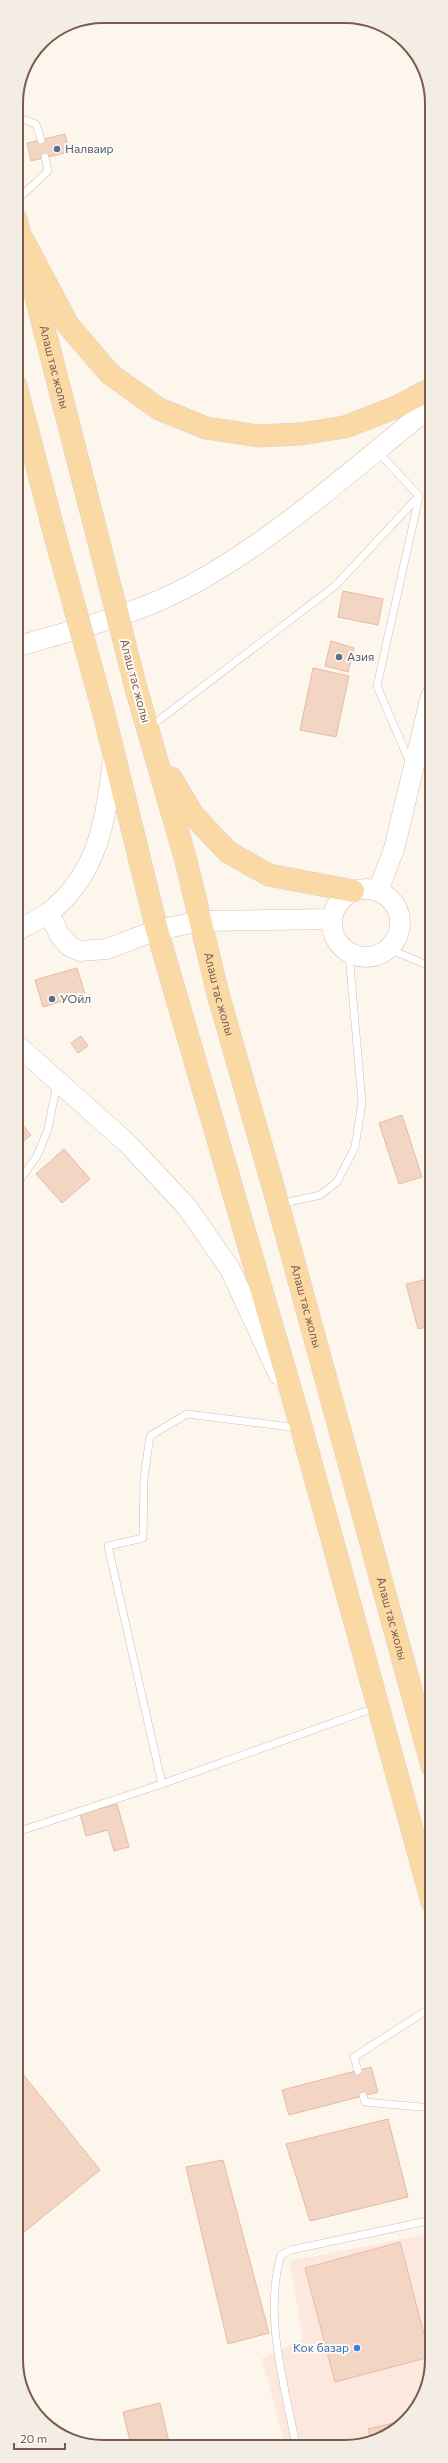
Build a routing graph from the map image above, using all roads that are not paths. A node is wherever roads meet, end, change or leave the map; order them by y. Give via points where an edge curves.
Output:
1 (23, 119) edge
2 (41, 140) dead end
3 (45, 157) dead end
4 (23, 194) edge
5 (23, 240) joint
6 (425, 392) edge
7 (425, 414) edge
8 (377, 450) junction
9 (24, 454) edge
10 (419, 496) junction
11 (23, 645) edge
12 (425, 725) edge
13 (148, 729) junction
14 (154, 752) junction
15 (113, 757) junction
16 (414, 770) junction
17 (353, 891) junction
18 (378, 891) junction
19 (49, 913) junction
20 (332, 919) junction
21 (201, 922) junction
22 (23, 927) edge
23 (157, 930) junction
24 (389, 949) junction
25 (349, 954) junction
26 (425, 964) edge
27 (23, 1050) edge
28 (57, 1081) junction
29 (23, 1175) edge
30 (278, 1204) junction
31 (299, 1421) junction
32 (377, 1707) junction
33 (424, 1713) edge
34 (162, 1784) junction
35 (23, 1830) edge
36 (425, 1877) edge
37 (425, 2011) edge
38 (358, 2070) dead end
39 (363, 2096) dead end
40 (425, 2107) edge
41 (425, 2221) edge
42 (295, 2440) edge

1 - 2 lane via 36,124
3 - 4 lane via 48,171
5 - 6 main road via 68,325 110,374 159,409 206,428 258,436 300,434 345,427 394,408
5 - 13 main road, Алаш тас жолы, bridge
7 - 8 main road
8 - 10 lane
8 - 11 main road via 287,523 193,584 131,612
9 - 15 main road, bridge via 54,532 104,714
10 - 13 lane via 335,586
10 - 16 lane via 377,686
12 - 16 main road
13 - 14 main road, Алаш тас жолы
14 - 17 main road via 192,815 228,852 269,875
14 - 21 main road, Алаш тас жолы
15 - 19 main road via 107,813 96,849 76,886
15 - 23 main road
16 - 18 main road via 394,849
17 - 18 main road
17 - 20 main road via 339,902
18 - 24 main road via 396,906 400,917 396,940
19 - 22 main road
19 - 23 main road via 59,934 69,946 80,951 107,949
20 - 21 main road
20 - 25 main road via 335,939
21 - 23 main road
21 - 30 main road, Алаш тас жолы via 218,994
23 - 31 main road
24 - 25 main road via 370,958
24 - 26 lane
25 - 30 lane via 362,1102 355,1146 336,1182 320,1195
27 - 28 main road
28 - 29 lane via 48,1129 37,1156
28 - 31 main road via 128,1144 187,1207 230,1269
30 - 33 main road, Алаш тас жолы
31 - 32 main road
31 - 34 lane via 187,1414 150,1436 144,1478 143,1538 108,1546
32 - 34 lane
32 - 36 main road
34 - 35 lane
37 - 38 lane via 354,2057
39 - 40 lane via 365,2102
41 - 42 lane via 291,2250 281,2255 276,2280 277,2342

